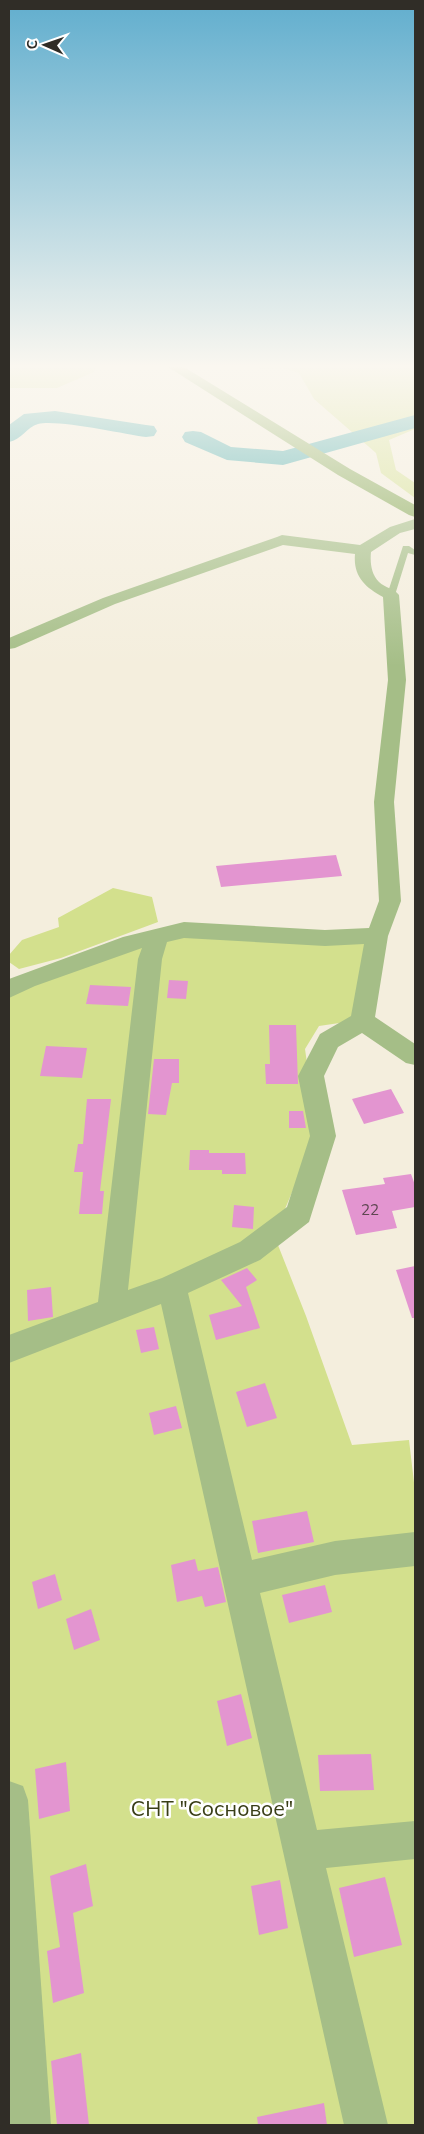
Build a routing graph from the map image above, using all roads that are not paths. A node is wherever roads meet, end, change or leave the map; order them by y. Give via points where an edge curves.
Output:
1 (335, 467) edge
2 (415, 512) edge
3 (415, 524) edge
4 (363, 550) junction
5 (415, 553) edge
6 (391, 595) junction
7 (9, 644) edge
8 (406, 686) edge
9 (377, 936) junction
10 (158, 937) junction
11 (9, 989) edge
12 (362, 1021) junction
13 (415, 1056) edge
14 (172, 1287) junction
15 (112, 1310) junction
16 (9, 1348) edge
17 (415, 1549) edge
18 (240, 1580) junction
19 (9, 1800) edge
20 (415, 1840) edge
21 (303, 1851) junction
22 (29, 2125) edge
23 (366, 2125) edge

1 - 2 main road
3 - 4 street via 395,530
4 - 6 street via 362,564 373,585
4 - 7 street via 282,540 108,601
5 - 6 lane via 406,548
6 - 8 street
8 - 9 street via 384,802 390,901
9 - 10 street via 325,938 184,930
9 - 12 street
10 - 11 street via 131,943
10 - 15 street via 150,959
12 - 13 street
12 - 14 street via 329,1041 311,1076 323,1136 299,1214 250,1251
14 - 15 street
14 - 18 street
15 - 16 street
17 - 18 street via 335,1558
18 - 21 street
19 - 22 street
20 - 21 street
21 - 23 street

